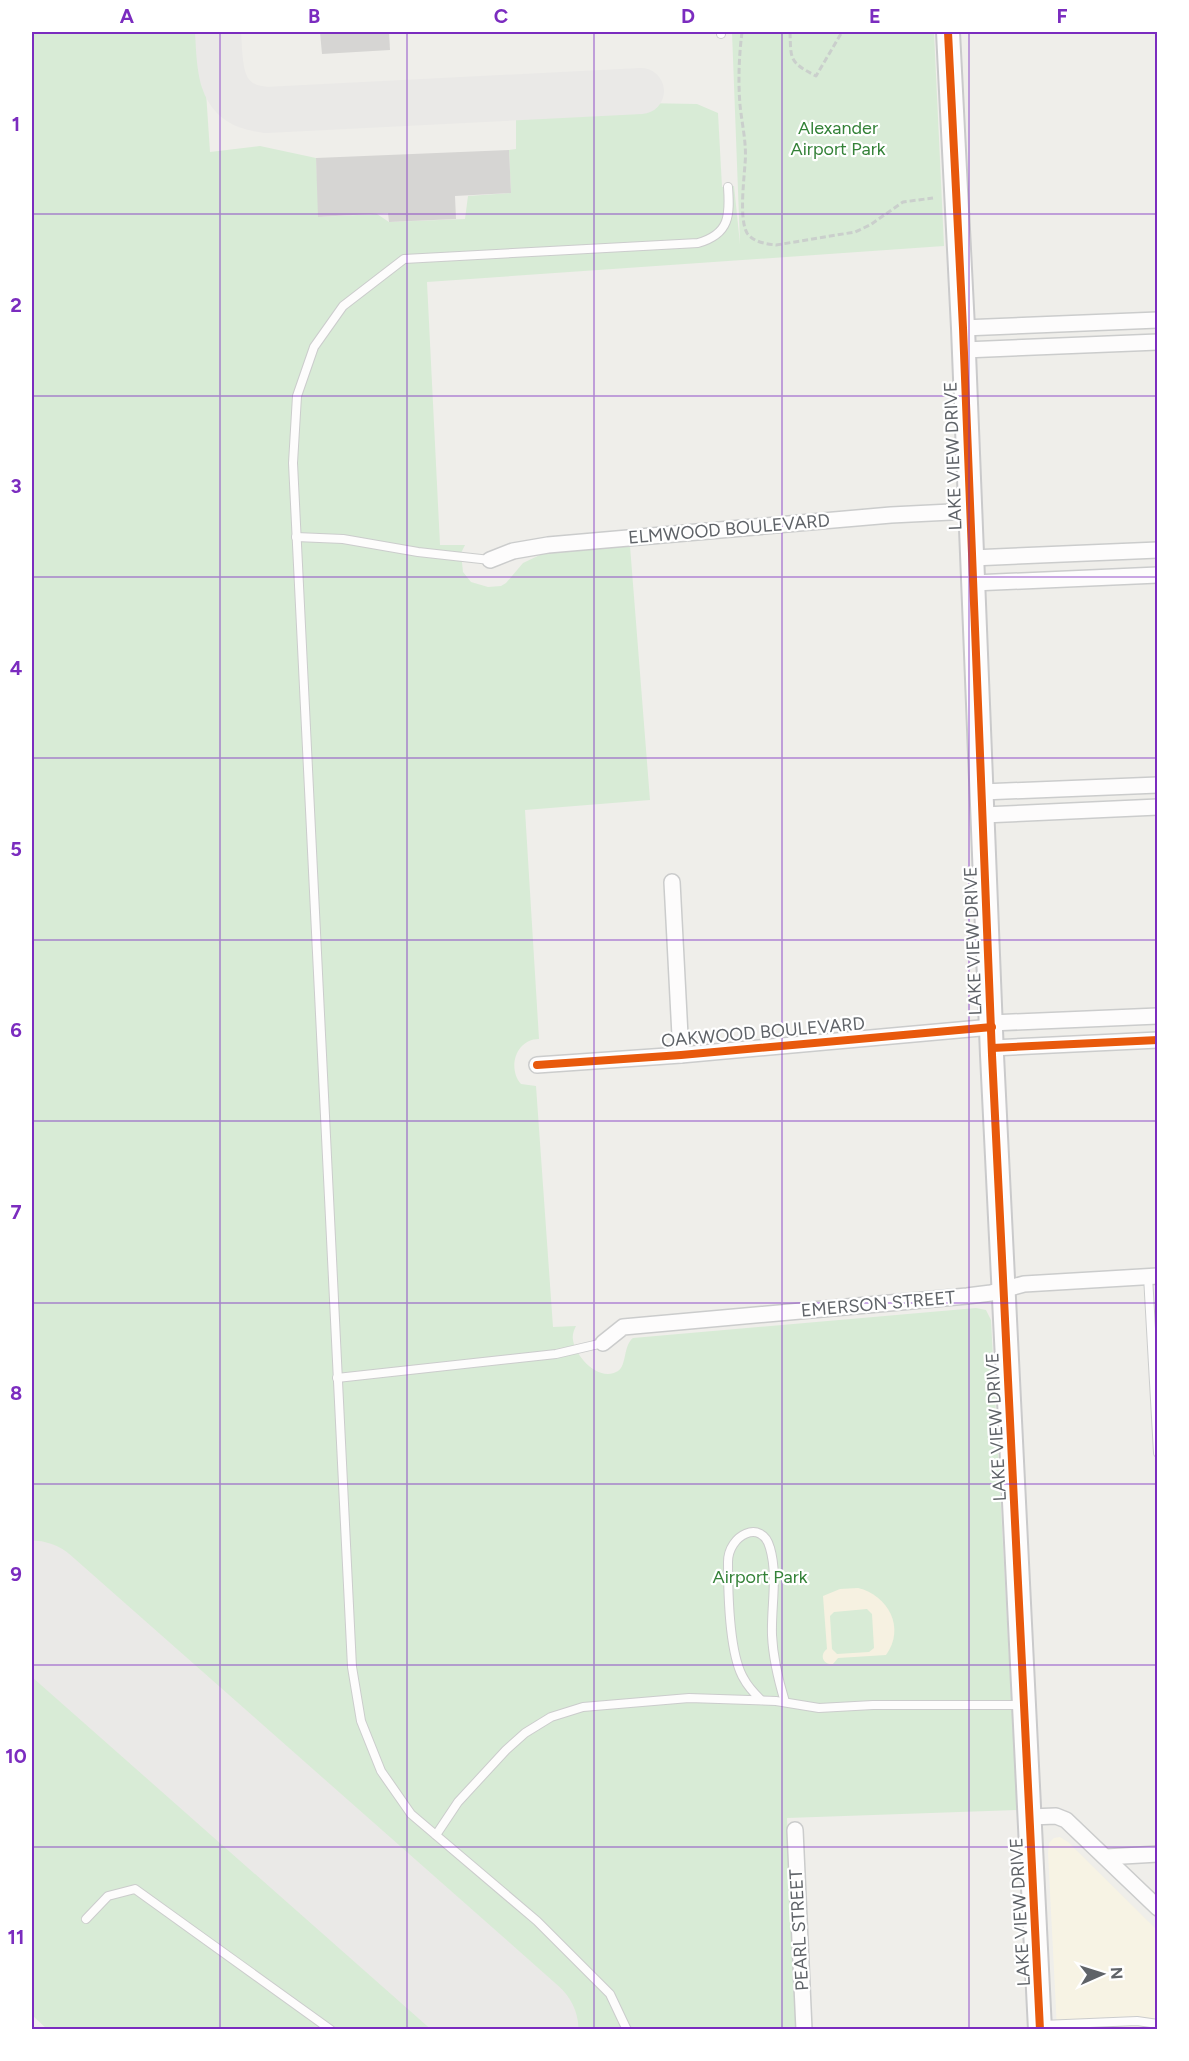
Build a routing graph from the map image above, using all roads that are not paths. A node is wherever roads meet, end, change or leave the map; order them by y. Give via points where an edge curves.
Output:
1 (948, 32) edge
2 (728, 186) dead end
3 (1158, 320) edge
4 (963, 339) junction
5 (1158, 342) edge
6 (971, 511) junction
7 (296, 537) junction
8 (1158, 550) edge
9 (972, 558) junction
10 (490, 560) joint
11 (1158, 575) edge
12 (973, 583) junction
13 (1158, 785) edge
14 (982, 792) junction
15 (1158, 807) edge
16 (983, 815) junction
17 (672, 882) dead end
18 (1158, 1016) edge
19 (992, 1032) junction
20 (1158, 1040) edge
21 (681, 1055) junction
22 (537, 1065) dead end
23 (1153, 1276) edge
24 (1003, 1290) junction
25 (603, 1343) joint
26 (337, 1378) junction
27 (1158, 1453) edge
28 (761, 1700) junction
29 (785, 1701) junction
30 (1025, 1705) junction
31 (1030, 1817) junction
32 (795, 1830) dead end
33 (436, 1835) junction
34 (1158, 1854) edge
35 (1106, 1857) junction
36 (1158, 1908) edge
37 (86, 1919) dead end
38 (1158, 2024) edge
39 (1040, 2028) edge
40 (331, 2030) edge
41 (627, 2030) edge
42 (804, 2030) edge

1 - 4 street, LAKE VIEW DRIVE
2 - 7 lane via 728,220 717,235 704,242 404,259 343,306 314,347 297,396 293,463
3 - 4 street
4 - 5 street
4 - 6 street, LAKE VIEW DRIVE
6 - 9 street, LAKE VIEW DRIVE
6 - 10 street, ELMWOOD BOULEVARD via 548,545
7 - 10 lane via 343,538
7 - 26 lane
8 - 9 street
9 - 12 street, LAKE VIEW DRIVE
11 - 12 street
12 - 14 street, LAKE VIEW DRIVE
13 - 14 street
14 - 16 street, LAKE VIEW DRIVE
15 - 16 street
16 - 19 street, LAKE VIEW DRIVE
17 - 21 street
18 - 19 street, OAKWOOD BOULEVARD
19 - 20 street, OAKWOOD BOULEVARD
19 - 21 street, OAKWOOD BOULEVARD
19 - 24 street, LAKE VIEW DRIVE
21 - 22 street, OAKWOOD BOULEVARD
23 - 24 street, EMERSON STREET via 1024,1284
23 - 27 lane
24 - 25 street, EMERSON STREET via 623,1327
24 - 30 street, LAKE VIEW DRIVE
25 - 26 lane via 556,1354
26 - 33 lane via 352,1667 361,1721 381,1771 411,1814
28 - 29 lane
28 - 29 lane via 737,1664 728,1574 728,1556 734,1542 752,1532 762,1535 770,1548 775,1666
28 - 33 lane via 688,1698 602,1704 551,1717 506,1750 458,1802
29 - 30 lane via 819,1708
30 - 31 street, LAKE VIEW DRIVE
31 - 35 street via 1056,1816 1066,1820
31 - 39 street, LAKE VIEW DRIVE
32 - 42 street, PEARL STREET
33 - 41 lane via 537,1921 602,1986
34 - 35 street
35 - 36 street
37 - 40 lane via 108,1896 135,1889
38 - 39 lane via 1137,2021

